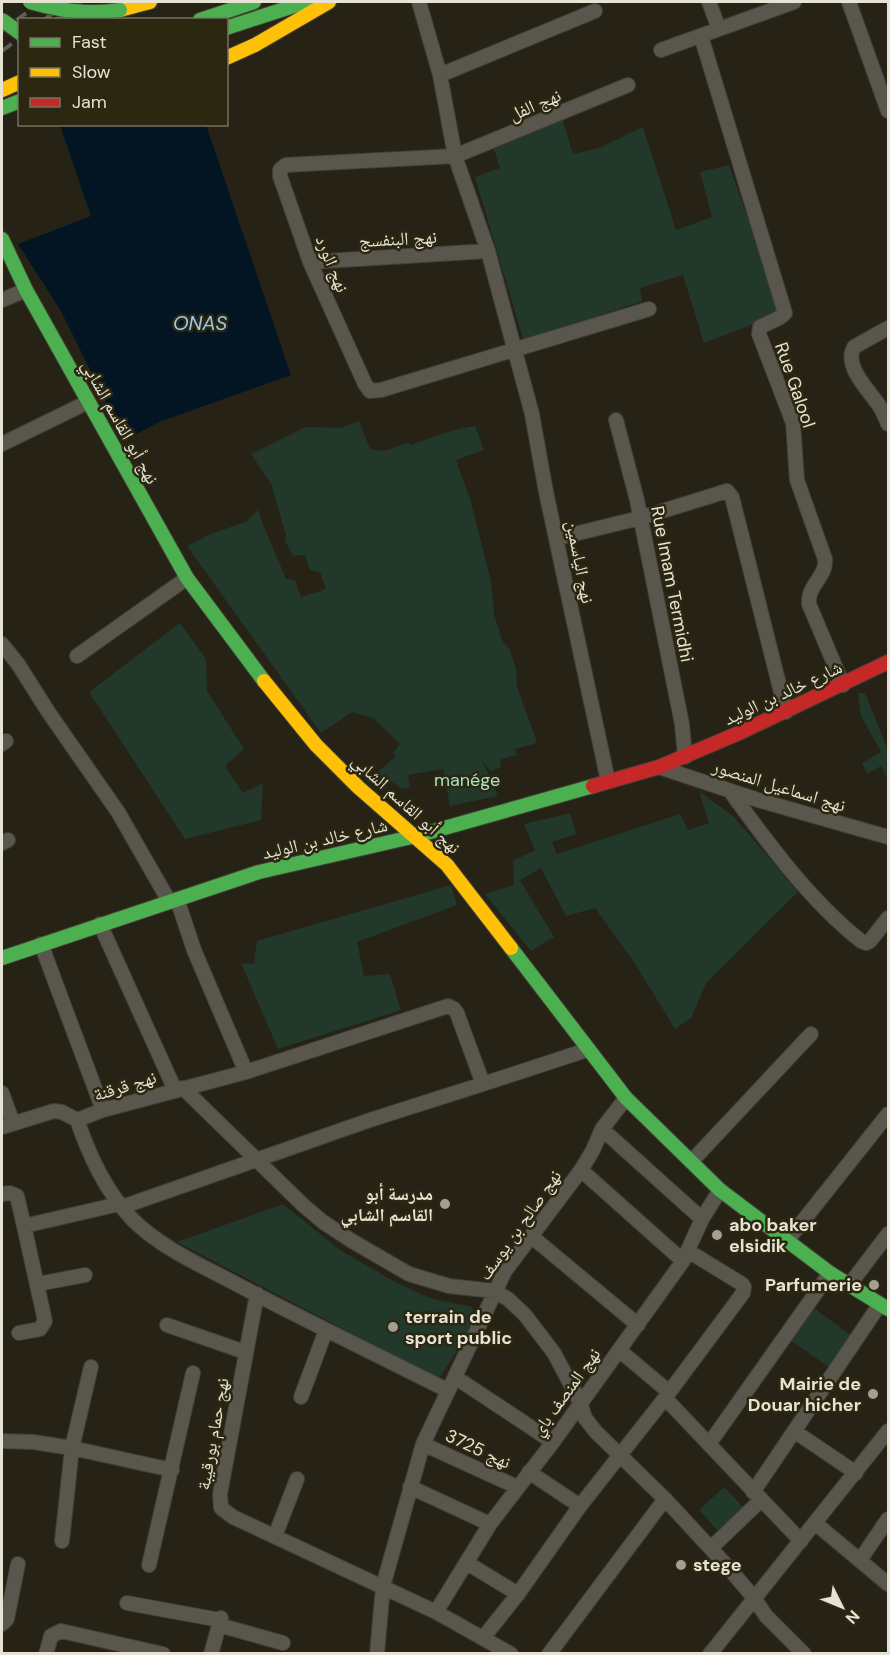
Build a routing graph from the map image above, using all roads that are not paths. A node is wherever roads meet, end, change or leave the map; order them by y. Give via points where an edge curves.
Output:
1 (30, 2) edge
2 (150, 2) edge
3 (254, 2) edge
4 (306, 2) edge
5 (329, 2) edge
6 (419, 2) edge
7 (709, 2) edge
8 (794, 2) edge
9 (849, 2) edge
10 (595, 11) dead end
11 (206, 18) edge
12 (2, 20) edge
13 (228, 27) edge
14 (719, 29) junction
15 (18, 32) edge
16 (701, 36) junction
17 (661, 50) dead end
18 (228, 57) edge
19 (440, 75) junction
20 (18, 83) edge
21 (628, 85) dead end
22 (2, 90) edge
23 (18, 102) edge
24 (2, 108) edge
25 (888, 111) edge
26 (455, 156) junction
27 (2, 239) edge
28 (488, 251) junction
29 (310, 262) junction
30 (26, 290) junction
31 (2, 300) edge
32 (648, 309) dead end
33 (888, 328) edge
34 (516, 350) junction
35 (88, 402) junction
36 (884, 403) edge
37 (616, 420) dead end
38 (888, 424) edge
39 (2, 444) edge
40 (640, 518) junction
41 (558, 538) junction
42 (187, 578) junction
43 (2, 644) edge
44 (76, 656) dead end
45 (888, 662) edge
46 (843, 685) junction
47 (786, 712) junction
48 (685, 757) junction
49 (659, 767) junction
50 (608, 781) junction
51 (730, 790) junction
52 (416, 836) junction
53 (888, 837) edge
54 (173, 900) junction
55 (888, 918) edge
56 (100, 924) junction
57 (41, 944) junction
58 (2, 958) edge
59 (811, 1034) dead end
60 (588, 1050) junction
61 (246, 1072) junction
62 (483, 1084) junction
63 (179, 1089) junction
64 (2, 1093) edge
65 (626, 1098) junction
66 (103, 1110) junction
67 (888, 1114) edge
68 (77, 1120) junction
69 (7, 1125) edge
70 (602, 1129) junction
71 (257, 1160) junction
72 (691, 1162) junction
73 (581, 1170) junction
74 (720, 1190) junction
75 (2, 1194) edge
76 (121, 1205) junction
77 (702, 1220) junction
78 (24, 1226) junction
79 (888, 1234) edge
80 (531, 1236) junction
81 (787, 1241) junction
82 (685, 1256) junction
83 (830, 1273) junction
84 (85, 1275) dead end
85 (38, 1284) junction
86 (850, 1284) junction
87 (494, 1291) junction
88 (257, 1294) junction
89 (884, 1306) edge
90 (167, 1325) dead end
91 (638, 1325) junction
92 (326, 1330) junction
93 (19, 1333) dead end
94 (619, 1350) junction
95 (245, 1352) junction
96 (91, 1367) dead end
97 (193, 1373) dead end
98 (455, 1377) junction
99 (447, 1390) junction
100 (667, 1395) junction
101 (301, 1397) dead end
102 (580, 1402) junction
103 (794, 1431) junction
104 (888, 1431) edge
105 (2, 1441) edge
106 (553, 1442) junction
107 (423, 1444) junction
108 (710, 1444) junction
109 (72, 1448) junction
110 (620, 1455) junction
111 (172, 1470) junction
112 (529, 1472) junction
113 (856, 1473) junction
114 (297, 1479) dead end
115 (410, 1487) junction
116 (517, 1487) junction
117 (757, 1496) junction
118 (665, 1499) junction
119 (580, 1506) junction
120 (888, 1519) edge
121 (815, 1523) junction
122 (490, 1524) junction
123 (275, 1536) junction
124 (62, 1541) dead end
125 (801, 1541) junction
126 (711, 1548) junction
127 (860, 1560) junction
128 (467, 1563) junction
129 (18, 1564) dead end
130 (149, 1565) dead end
131 (888, 1584) edge
132 (383, 1586) junction
133 (518, 1594) junction
134 (754, 1598) junction
135 (127, 1603) dead end
136 (436, 1612) junction
137 (221, 1619) junction
138 (2, 1624) edge
139 (483, 1638) junction
140 (283, 1643) dead end
141 (46, 1653) edge
142 (163, 1653) edge
143 (211, 1653) edge
144 (377, 1653) edge
145 (511, 1653) edge
146 (549, 1653) edge
147 (710, 1653) edge
148 (804, 1653) edge

1 - 2 street, bridge via 95,14
3 - 11 street
4 - 13 street
5 - 18 street
6 - 19 street, نهج الياسمين
7 - 14 street
8 - 14 street
9 - 25 street
10 - 19 street
12 - 15 street, bridge
14 - 16 street
16 - 17 street
16 - 46 street, Rue Galool via 785,312 760,327 759,334 793,423 797,480 825,559 823,572 810,591 809,604
19 - 26 street, نهج الياسمين
20 - 22 street
21 - 26 street, نهج الفل
23 - 24 street
26 - 28 street, نهج الياسمين
26 - 29 street, نهج الورد via 283,166 279,176
27 - 30 street, نهج أبو القاسم الشابي
28 - 29 street, نهج البنفسج
28 - 34 street, نهج الياسمين
29 - 34 street, نهج الورد via 370,391
30 - 31 street
30 - 35 street, نهج أبو القاسم الشابي
32 - 34 street
33 - 36 street via 851,352 865,388
34 - 41 street, نهج الياسمين
35 - 39 street
35 - 42 street, نهج أبو القاسم الشابي
36 - 38 street
37 - 40 street, Rue Imam Termidhi
40 - 41 street
40 - 47 street via 723,491 730,494
40 - 48 street, Rue Imam Termidhi via 682,724
41 - 50 street, نهج الياسمين
42 - 44 street
42 - 52 street, نهج أبو القاسم الشابي via 316,745
43 - 54 street via 118,812
45 - 46 street, شارع خالد بن الوليد
46 - 47 street, شارع خالد بن الوليد
47 - 48 street, شارع خالد بن الوليد
48 - 49 street, شارع خالد بن الوليد
49 - 50 street, شارع خالد بن الوليد
49 - 51 street, نهج اسماعيل المنصور
50 - 52 street, شارع خالد بن الوليد
51 - 53 street, نهج اسماعيل المنصور
51 - 55 street via 788,867 861,941 870,941
52 - 54 street, شارع خالد بن الوليد via 259,872
52 - 60 street, نهج أبو القاسم الشابي via 460,881
54 - 56 street, شارع خالد بن الوليد
54 - 61 street
56 - 57 street, شارع خالد بن الوليد
56 - 63 street
57 - 58 street, شارع خالد بن الوليد
57 - 66 street
59 - 72 street
60 - 62 street
60 - 65 street, نهج أبو القاسم الشابي
61 - 62 street, نهج قرقنة via 448,1006 457,1013
61 - 63 street, نهج قرقنة
62 - 71 street
63 - 66 street, نهج قرقنة
63 - 71 street
64 - 69 street
65 - 70 street, نهج صالح بن يوسف
65 - 72 street, نهج أبو القاسم الشابي
66 - 68 street, نهج قرقنة
67 - 81 street
68 - 69 street via 54,1111
68 - 76 street, نهج قرقنة via 97,1170
70 - 73 street, نهج صالح بن يوسف
70 - 77 street
71 - 76 street
71 - 87 street via 323,1222 387,1262 431,1282
72 - 74 street, نهج أبو القاسم الشابي
73 - 80 street, نهج صالح بن يوسف
73 - 82 street
74 - 77 street, نهج المنصف باي
74 - 81 street, نهج أبو القاسم الشابي
75 - 78 street via 17,1196
76 - 78 street
76 - 88 street, نهج قرقنة via 160,1242
77 - 82 street, نهج المنصف باي
78 - 85 street
79 - 86 street
80 - 87 street, نهج صالح بن يوسف
80 - 91 street
81 - 83 street, نهج أبو القاسم الشابي
82 - 91 street, نهج المنصف باي
82 - 100 street via 745,1289
83 - 86 street, نهج أبو القاسم الشابي
83 - 108 street
84 - 85 street
85 - 93 street via 45,1323 40,1329
86 - 89 street, نهج أبو القاسم الشابي
87 - 98 street, نهج صالح بن يوسف
87 - 102 street via 525,1315 554,1353
88 - 92 street, نهج قرقنة
88 - 95 street, نهج حمام بورقيبة
89 - 103 street
90 - 95 street
91 - 94 street, نهج المنصف باي
92 - 99 street, نهج قرقنة
92 - 101 street
94 - 100 street
94 - 102 street, نهج المنصف باي
95 - 123 street, نهج حمام بورقيبة via 220,1502 224,1511
96 - 109 street
97 - 111 street
98 - 99 street, نهج صالح بن يوسف
98 - 106 street
99 - 107 street, نهج صالح بن يوسف
100 - 108 street
100 - 110 street
102 - 106 street, نهج المنصف باي
102 - 110 street via 585,1418
103 - 113 street
103 - 117 street
104 - 113 street
105 - 109 street
106 - 112 street, نهج المنصف باي
107 - 115 street, نهج صالح بن يوسف
107 - 116 street, نهج 3725
108 - 117 street
109 - 111 street
109 - 124 street
110 - 118 street
110 - 119 street
111 - 130 street
112 - 116 street, نهج المنصف باي
112 - 119 street
113 - 121 street
114 - 123 street
115 - 122 street
115 - 132 street, نهج صالح بن يوسف
116 - 122 street, نهج المنصف باي
117 - 125 street
117 - 126 street
118 - 126 street
118 - 146 street
119 - 133 street
120 - 127 street
121 - 125 street
121 - 127 street
122 - 128 street, نهج المنصف باي
123 - 132 street, نهج حمام بورقيبة
125 - 134 street
126 - 134 street
127 - 131 street
128 - 133 street
128 - 136 street, نهج المنصف باي
129 - 138 street via 7,1619
132 - 136 street, نهج حمام بورقيبة
132 - 144 street, نهج صالح بن يوسف
133 - 139 street
134 - 147 street
134 - 148 street via 766,1616
135 - 137 street
136 - 139 street, نهج حمام بورقيبة
137 - 140 street
137 - 143 street
139 - 145 street, نهج حمام بورقيبة
141 - 142 street via 51,1636 61,1631

